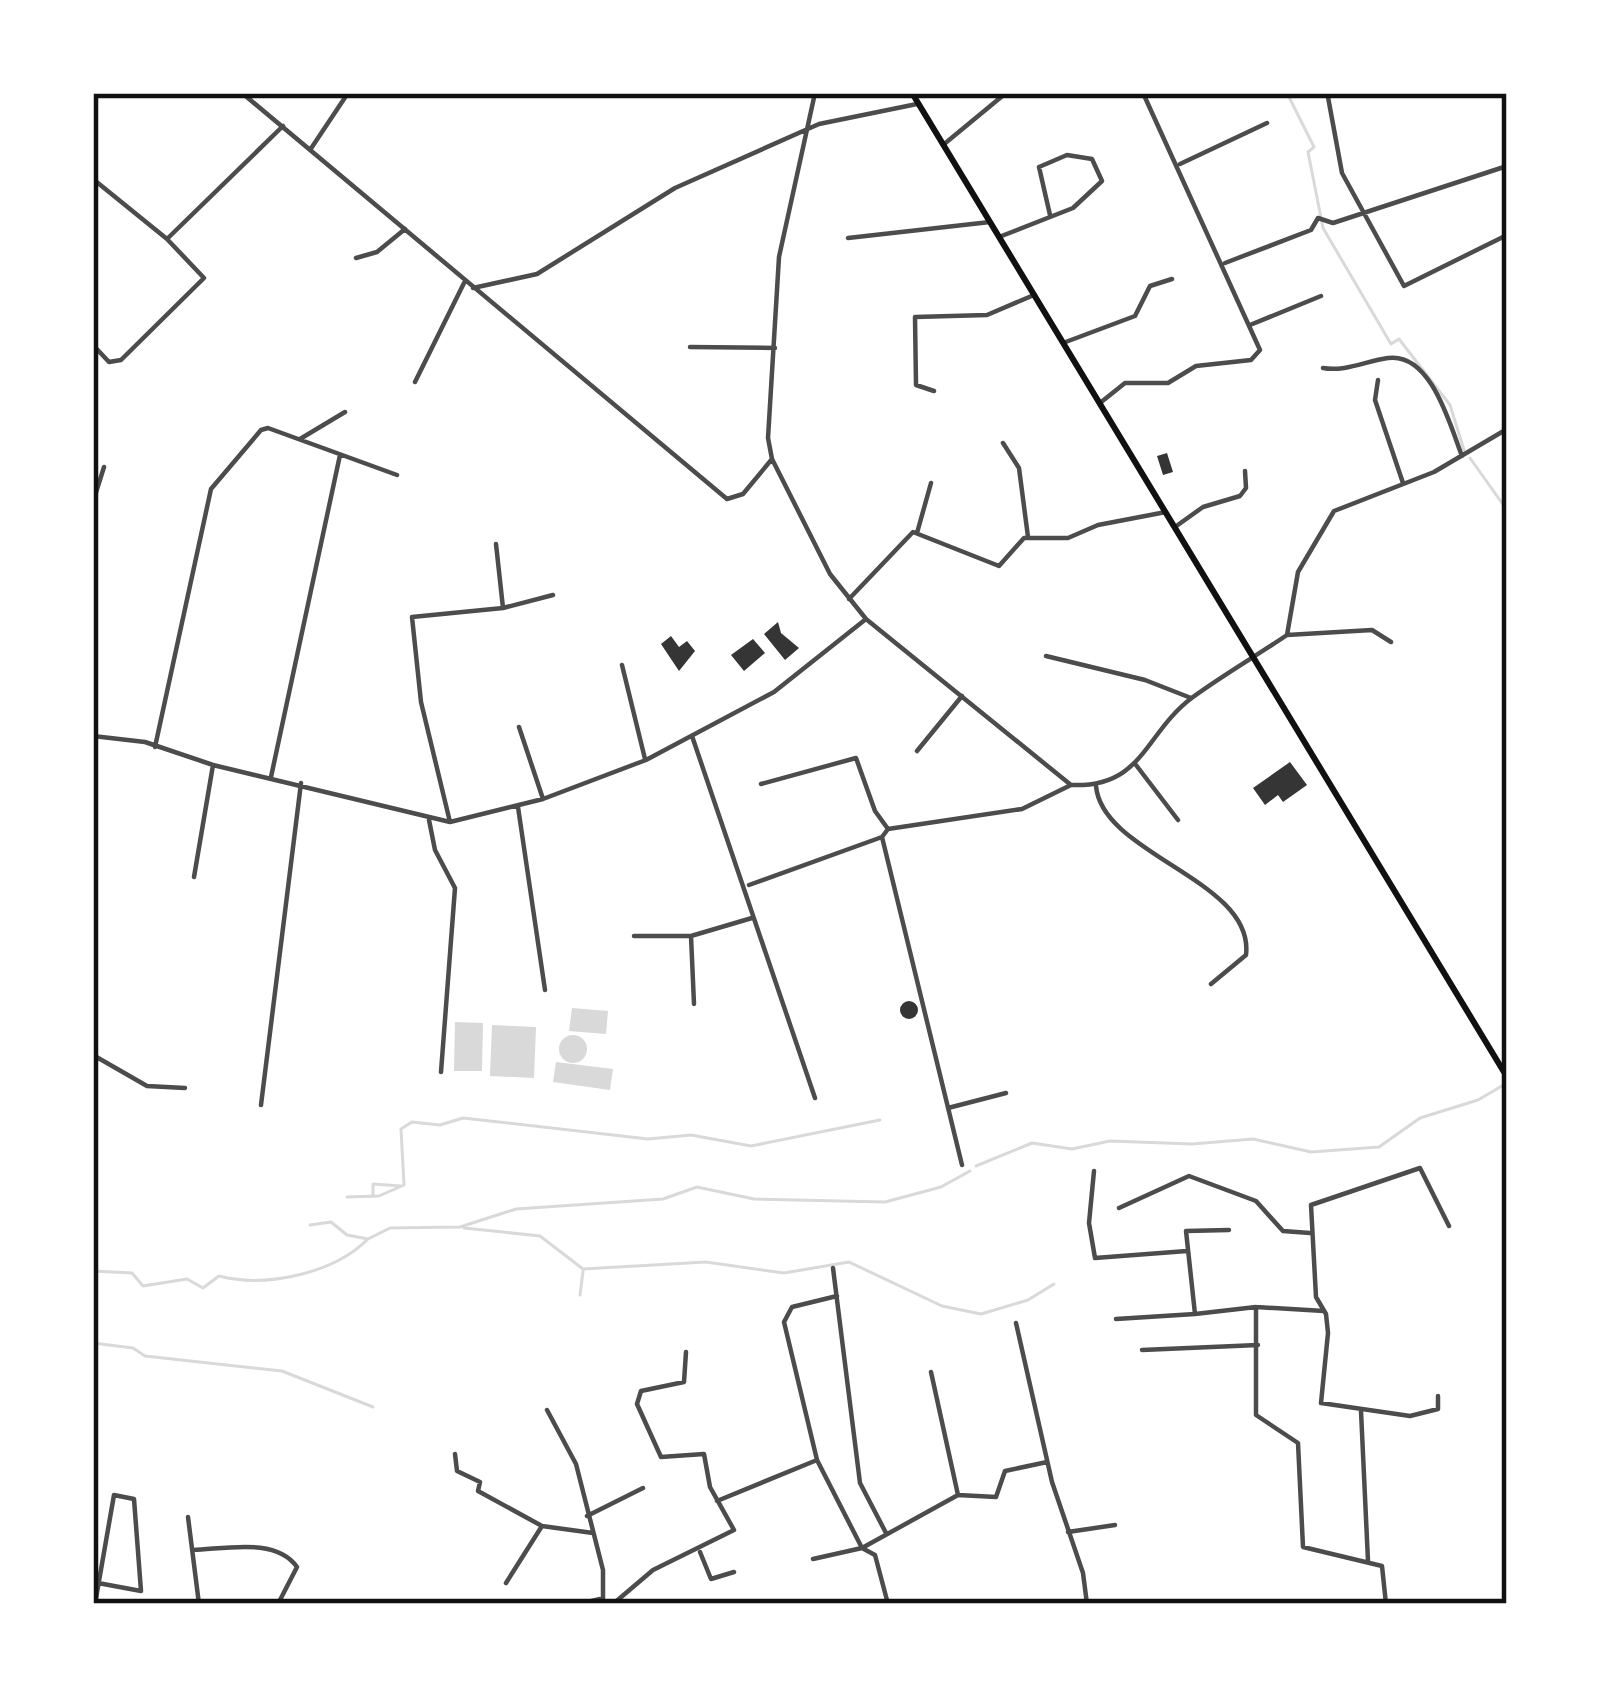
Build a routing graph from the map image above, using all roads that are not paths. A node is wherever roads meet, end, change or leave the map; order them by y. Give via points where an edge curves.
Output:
1 (242, 93) edge
2 (815, 93) edge
3 (912, 93) edge
4 (1006, 93) edge
5 (1143, 93) edge
6 (347, 94) edge
7 (1328, 98) dead end
8 (918, 104) junction
9 (1267, 123) dead end
10 (283, 126) junction
11 (809, 130) junction
12 (943, 145) junction
13 (310, 150) junction
14 (1180, 164) junction
15 (1507, 166) edge
16 (93, 179) edge
17 (1364, 213) junction
18 (1050, 215) junction
19 (990, 222) junction
20 (405, 229) junction
21 (1507, 235) edge
22 (999, 237) junction
23 (848, 238) dead end
24 (167, 239) junction
25 (356, 258) dead end
26 (1225, 263) junction
27 (1172, 279) dead end
28 (464, 283) junction
29 (473, 288) junction
30 (1034, 296) junction
31 (1321, 296) dead end
32 (1250, 326) junction
33 (1063, 343) junction
34 (93, 345) edge
35 (690, 347) dead end
36 (776, 348) junction
37 (1323, 368) dead end
38 (1378, 380) dead end
39 (415, 382) dead end
40 (934, 392) dead end
41 (1099, 403) junction
42 (344, 412) dead end
43 (1507, 429) edge
44 (301, 439) junction
45 (1003, 443) dead end
46 (341, 452) junction
47 (1463, 457) junction
48 (772, 459) junction
49 (104, 467) dead end
50 (1245, 471) dead end
51 (397, 475) dead end
52 (931, 483) dead end
53 (1403, 484) junction
54 (93, 502) edge
55 (1166, 512) junction
56 (1175, 527) junction
57 (916, 533) junction
58 (1028, 538) junction
59 (496, 544) dead end
60 (553, 595) dead end
61 (849, 599) junction
62 (503, 608) junction
63 (866, 619) junction
64 (1287, 634) junction
65 (1391, 643) dead end
66 (1046, 656) dead end
67 (1252, 658) junction
68 (622, 665) dead end
69 (962, 696) junction
70 (1191, 698) junction
71 (519, 727) dead end
72 (93, 736) edge
73 (692, 736) junction
74 (155, 747) junction
75 (916, 751) dead end
76 (646, 760) junction
77 (213, 765) junction
78 (1136, 765) junction
79 (271, 777) junction
80 (301, 783) junction
81 (761, 784) dead end
82 (1071, 785) junction
83 (1096, 786) junction
84 (543, 799) junction
85 (518, 806) junction
86 (429, 820) junction
87 (1178, 820) dead end
88 (450, 822) junction
89 (889, 829) junction
90 (882, 837) junction
91 (194, 877) dead end
92 (747, 886) junction
93 (754, 917) junction
94 (634, 936) dead end
95 (692, 936) junction
96 (1211, 984) dead end
97 (545, 990) dead end
98 (694, 1004) dead end
99 (93, 1054) edge
100 (441, 1072) dead end
101 (1507, 1077) edge
102 (185, 1088) dead end
103 (1006, 1093) dead end
104 (814, 1097) dead end
105 (261, 1105) dead end
106 (947, 1108) junction
107 (962, 1165) dead end
108 (1094, 1171) dead end
109 (1120, 1208) dead end
110 (1449, 1226) dead end
111 (1229, 1230) dead end
112 (1310, 1233) junction
113 (1186, 1251) junction
114 (833, 1268) dead end
115 (837, 1295) junction
116 (1256, 1307) junction
117 (1324, 1311) junction
118 (1195, 1314) junction
119 (1116, 1319) dead end
120 (1016, 1324) dead end
121 (1258, 1345) junction
122 (1142, 1350) dead end
123 (686, 1352) dead end
124 (931, 1372) dead end
125 (1438, 1396) dead end
126 (547, 1410) dead end
127 (1361, 1411) junction
128 (455, 1454) dead end
129 (818, 1460) junction
130 (1047, 1462) junction
131 (644, 1488) dead end
132 (958, 1495) junction
133 (716, 1502) junction
134 (587, 1516) junction
135 (188, 1517) dead end
136 (1115, 1525) dead end
137 (542, 1526) junction
138 (1066, 1532) junction
139 (592, 1533) junction
140 (886, 1533) junction
141 (862, 1548) junction
142 (193, 1550) junction
143 (699, 1550) junction
144 (813, 1559) dead end
145 (1368, 1563) junction
146 (734, 1572) dead end
147 (98, 1583) junction
148 (506, 1583) dead end
149 (95, 1594) edge
150 (280, 1600) dead end
151 (602, 1602) edge
152 (95, 1604) edge
153 (199, 1604) edge
154 (579, 1604) edge
155 (613, 1604) edge
156 (888, 1604) edge
157 (1087, 1604) edge
158 (1387, 1604) edge

1 - 10 street
2 - 11 street
3 - 8 main road
4 - 12 street
5 - 14 street
6 - 13 street
7 - 17 street via 1339,166
8 - 11 street
8 - 12 main road
9 - 14 street
10 - 13 street
10 - 24 street
11 - 29 street via 675,188 550,268
11 - 36 street via 779,257
12 - 19 main road
13 - 20 street
14 - 26 street
15 - 17 street
16 - 24 street
17 - 21 street via 1404,286
17 - 26 street via 1330,223 1318,218 1311,230
18 - 18 street via 1039,167 1067,155 1092,159 1102,176 1098,187
18 - 22 street
19 - 22 main road
19 - 23 street
20 - 25 street
20 - 28 street
22 - 30 main road
24 - 34 street via 203,280 121,360 109,362
26 - 32 street
27 - 33 street via 1150,286 1135,316
28 - 29 street
28 - 39 street
29 - 48 street via 727,499 738,498
30 - 33 main road
30 - 40 street via 987,315 915,317 916,385
31 - 32 street
32 - 41 street via 1260,346 1255,358 1191,367 1168,382 1125,383
33 - 41 main road
35 - 36 street
36 - 48 street
37 - 47 street via 1408,361 1440,401
38 - 53 street via 1375,400
41 - 55 main road
42 - 44 street
43 - 47 street
44 - 46 street
44 - 74 street via 262,428 211,489
45 - 58 street via 1019,468
46 - 51 street
46 - 79 street
47 - 53 street
48 - 61 street
49 - 54 street
50 - 56 street via 1240,496
52 - 57 street
53 - 64 street via 1345,503 1327,519 1298,572
55 - 56 main road
55 - 58 street via 1068,538
56 - 67 main road
57 - 58 street via 999,566
57 - 61 street
59 - 62 street
60 - 62 street
61 - 63 street
62 - 88 street via 412,617 421,702
63 - 69 street
63 - 73 street via 796,677
64 - 65 street via 1372,630
64 - 67 street
66 - 70 street
67 - 70 street
67 - 101 main road
68 - 76 street
69 - 75 street
69 - 82 street
70 - 78 street
71 - 84 street
72 - 74 street
73 - 76 street
73 - 92 street
74 - 77 street
76 - 84 street
77 - 79 street
77 - 91 street
78 - 83 street
78 - 87 street
79 - 80 street
80 - 86 street
80 - 105 street
81 - 89 street via 856,758
82 - 83 street
82 - 89 street via 1022,809
83 - 96 street via 1109,814 1215,895 1242,928 1246,955
84 - 85 street
85 - 88 street
85 - 97 street
86 - 88 street
86 - 100 street via 455,889
89 - 90 street
90 - 92 street
90 - 106 street
92 - 93 street
93 - 95 street
93 - 104 street
94 - 95 street
95 - 98 street
99 - 102 street via 147,1086
103 - 106 street
106 - 107 street
108 - 113 street via 1095,1257
109 - 112 street via 1189,1176 1256,1201 1283,1232
110 - 112 street via 1420,1168 1311,1205
111 - 113 street via 1186,1231
112 - 117 street
113 - 118 street
114 - 115 street
115 - 129 street via 792,1307 784,1322
115 - 140 street via 860,1483
116 - 117 street
116 - 118 street
116 - 121 street
117 - 127 street via 1319,1401
118 - 119 street
120 - 130 street
121 - 122 street
121 - 145 street via 1256,1415 1300,1449 1303,1547
123 - 133 street via 684,1382 641,1391 637,1404 662,1457 704,1454
124 - 132 street
125 - 127 street via 1441,1407 1424,1416
126 - 134 street via 574,1456
127 - 145 street
128 - 137 street via 457,1471 480,1482 478,1490
129 - 133 street
129 - 141 street
130 - 132 street via 1005,1471 994,1498
130 - 138 street
131 - 134 street
132 - 140 street
133 - 143 street via 734,1530
134 - 139 street
135 - 142 street
136 - 138 street
137 - 139 street
137 - 148 street
138 - 157 street
139 - 151 street
140 - 141 street
141 - 144 street
141 - 156 street via 878,1559
142 - 150 street via 285,1553 297,1567
142 - 153 street
143 - 146 street via 710,1578
143 - 155 street via 652,1570
145 - 158 street via 1385,1571
147 - 147 street via 114,1495 134,1499 141,1591
147 - 149 street
149 - 152 street
151 - 154 street

